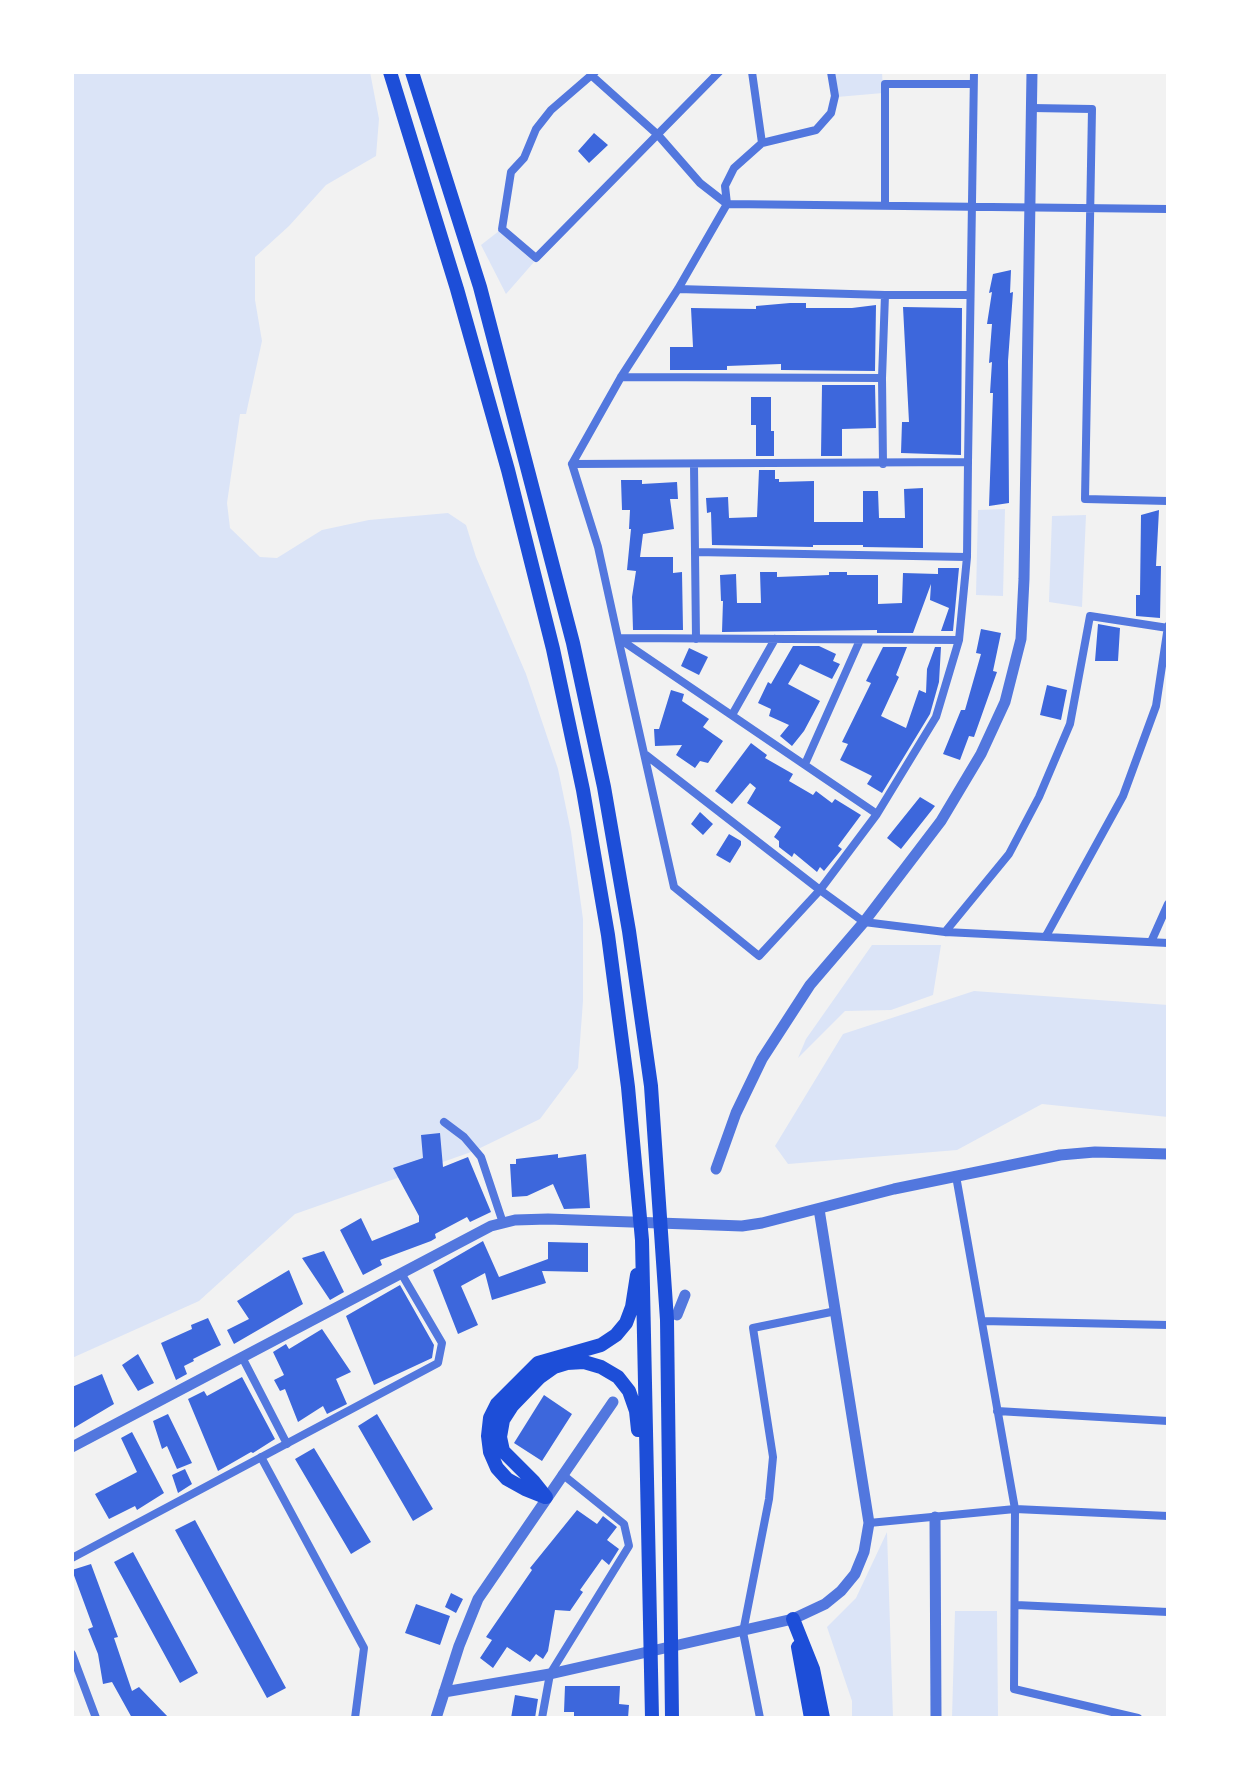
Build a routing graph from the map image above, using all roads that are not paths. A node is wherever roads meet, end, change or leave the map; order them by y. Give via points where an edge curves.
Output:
1 (390, 72) edge
2 (412, 72) edge
3 (719, 72) edge
4 (752, 72) edge
5 (831, 72) edge
6 (974, 72) edge
7 (1032, 72) edge
8 (593, 74) edge
9 (973, 84) junction
10 (1032, 108) junction
11 (658, 135) junction
12 (762, 143) junction
13 (727, 204) junction
14 (885, 204) junction
15 (971, 206) junction
16 (1031, 208) junction
17 (1091, 208) junction
18 (1168, 209) edge
19 (678, 289) junction
20 (885, 295) junction
21 (970, 295) junction
22 (621, 377) junction
23 (882, 378) junction
24 (968, 462) junction
25 (572, 464) junction
26 (883, 464) junction
27 (694, 465) junction
28 (1168, 501) edge
29 (695, 552) junction
30 (967, 557) junction
31 (1168, 627) edge
32 (618, 638) junction
33 (696, 639) junction
34 (775, 639) junction
35 (860, 640) junction
36 (959, 640) junction
37 (1156, 706) junction
38 (1168, 709) edge
39 (732, 715) junction
40 (646, 755) junction
41 (805, 764) junction
42 (877, 814) junction
43 (820, 890) junction
44 (1168, 904) edge
45 (864, 922) junction
46 (945, 932) junction
47 (1046, 936) junction
48 (1151, 942) junction
49 (1168, 943) edge
50 (444, 1122) dead end
51 (1168, 1154) edge
52 (716, 1169) dead end
53 (956, 1176) junction
54 (819, 1209) junction
55 (503, 1223) junction
56 (642, 1240) junction
57 (401, 1273) junction
58 (685, 1295) dead end
59 (836, 1311) junction
60 (677, 1315) dead end
61 (982, 1321) junction
62 (1168, 1325) edge
63 (242, 1357) junction
64 (613, 1402) dead end
65 (997, 1411) junction
66 (1168, 1421) edge
67 (287, 1444) junction
68 (72, 1447) edge
69 (261, 1457) junction
70 (562, 1474) junction
71 (546, 1497) junction
72 (1015, 1509) junction
73 (1168, 1516) edge
74 (935, 1517) junction
75 (869, 1523) junction
76 (72, 1558) edge
77 (650, 1574) junction
78 (1016, 1605) junction
79 (1168, 1612) edge
80 (793, 1619) junction
81 (743, 1632) junction
82 (72, 1654) edge
83 (671, 1666) junction
84 (550, 1674) junction
85 (444, 1692) junction
86 (96, 1718) edge
87 (355, 1718) edge
88 (436, 1718) edge
89 (542, 1718) edge
90 (652, 1718) edge
91 (672, 1718) edge
92 (681, 1718) edge
93 (760, 1718) edge
94 (811, 1718) edge
95 (823, 1718) edge
96 (936, 1718) edge
97 (1138, 1718) edge

1 - 56 highway via 457,289 553,649 608,935
2 - 83 highway via 480,287 573,643 629,931 651,1086 665,1276
3 - 11 street
4 - 12 street
5 - 12 street via 831,113 816,130
6 - 9 street
7 - 10 street
8 - 11 street
8 - 11 street via 536,129 524,158 511,172 502,229 536,258
9 - 14 street via 885,84
9 - 15 street
10 - 16 street
10 - 17 street via 1092,109
11 - 13 street via 700,183
12 - 13 street via 734,168 725,186
13 - 14 street
13 - 19 street
14 - 15 street
15 - 16 street
15 - 21 street
16 - 17 street
16 - 45 street via 1021,639 1005,702 981,754 941,821
17 - 18 street
17 - 28 street via 1085,499
19 - 20 street
19 - 22 street
20 - 21 street
20 - 23 street
21 - 24 street
22 - 23 street
22 - 25 street
23 - 26 street
24 - 26 street
24 - 30 street
25 - 27 street
25 - 32 street
26 - 27 street
27 - 29 street
29 - 30 street
29 - 33 street
30 - 36 street
31 - 37 street
31 - 46 street via 1090,616 1070,724 1039,797 1009,854
32 - 33 street
32 - 39 street
32 - 40 street
33 - 34 street
34 - 35 street
34 - 39 street
35 - 36 street
35 - 41 street
36 - 42 street via 936,717
37 - 38 street
37 - 47 street via 1123,796
39 - 41 street
40 - 43 street
40 - 43 street via 674,887 759,956
41 - 42 street
42 - 43 street
43 - 45 street
44 - 48 street
45 - 46 street
45 - 52 street via 810,985 762,1059
46 - 47 street
47 - 48 street
48 - 49 street
50 - 55 street via 481,1157
51 - 53 street via 1060,1155
53 - 54 street
53 - 61 street
54 - 55 street via 762,1223
54 - 59 street
55 - 57 street
56 - 71 highway via 632,1307 616,1335 601,1345 538,1363 490,1418 490,1452 497,1468 507,1479
56 - 77 highway
57 - 63 street
57 - 67 street via 442,1343 438,1363
58 - 60 street
59 - 75 street
59 - 81 street via 753,1328 773,1457
61 - 62 street
61 - 65 street
63 - 67 street
63 - 68 street
64 - 70 street
65 - 66 street
65 - 72 street
67 - 69 street
69 - 76 street
69 - 87 street via 364,1648
70 - 71 street
70 - 84 street via 624,1524 629,1546
71 - 77 highway via 503,1451 503,1420 554,1367 584,1362 601,1367 618,1377 636,1411
71 - 85 street via 478,1599
72 - 73 street
72 - 74 street
72 - 78 street
74 - 75 street
74 - 96 street
75 - 80 street via 855,1574 825,1604
77 - 90 highway
78 - 79 street
78 - 97 street via 1014,1689
80 - 81 street
80 - 94 highway
80 - 95 highway via 813,1669
81 - 84 street
81 - 93 street
82 - 86 street
83 - 91 highway
83 - 92 highway
84 - 85 street
84 - 89 street
85 - 88 street

